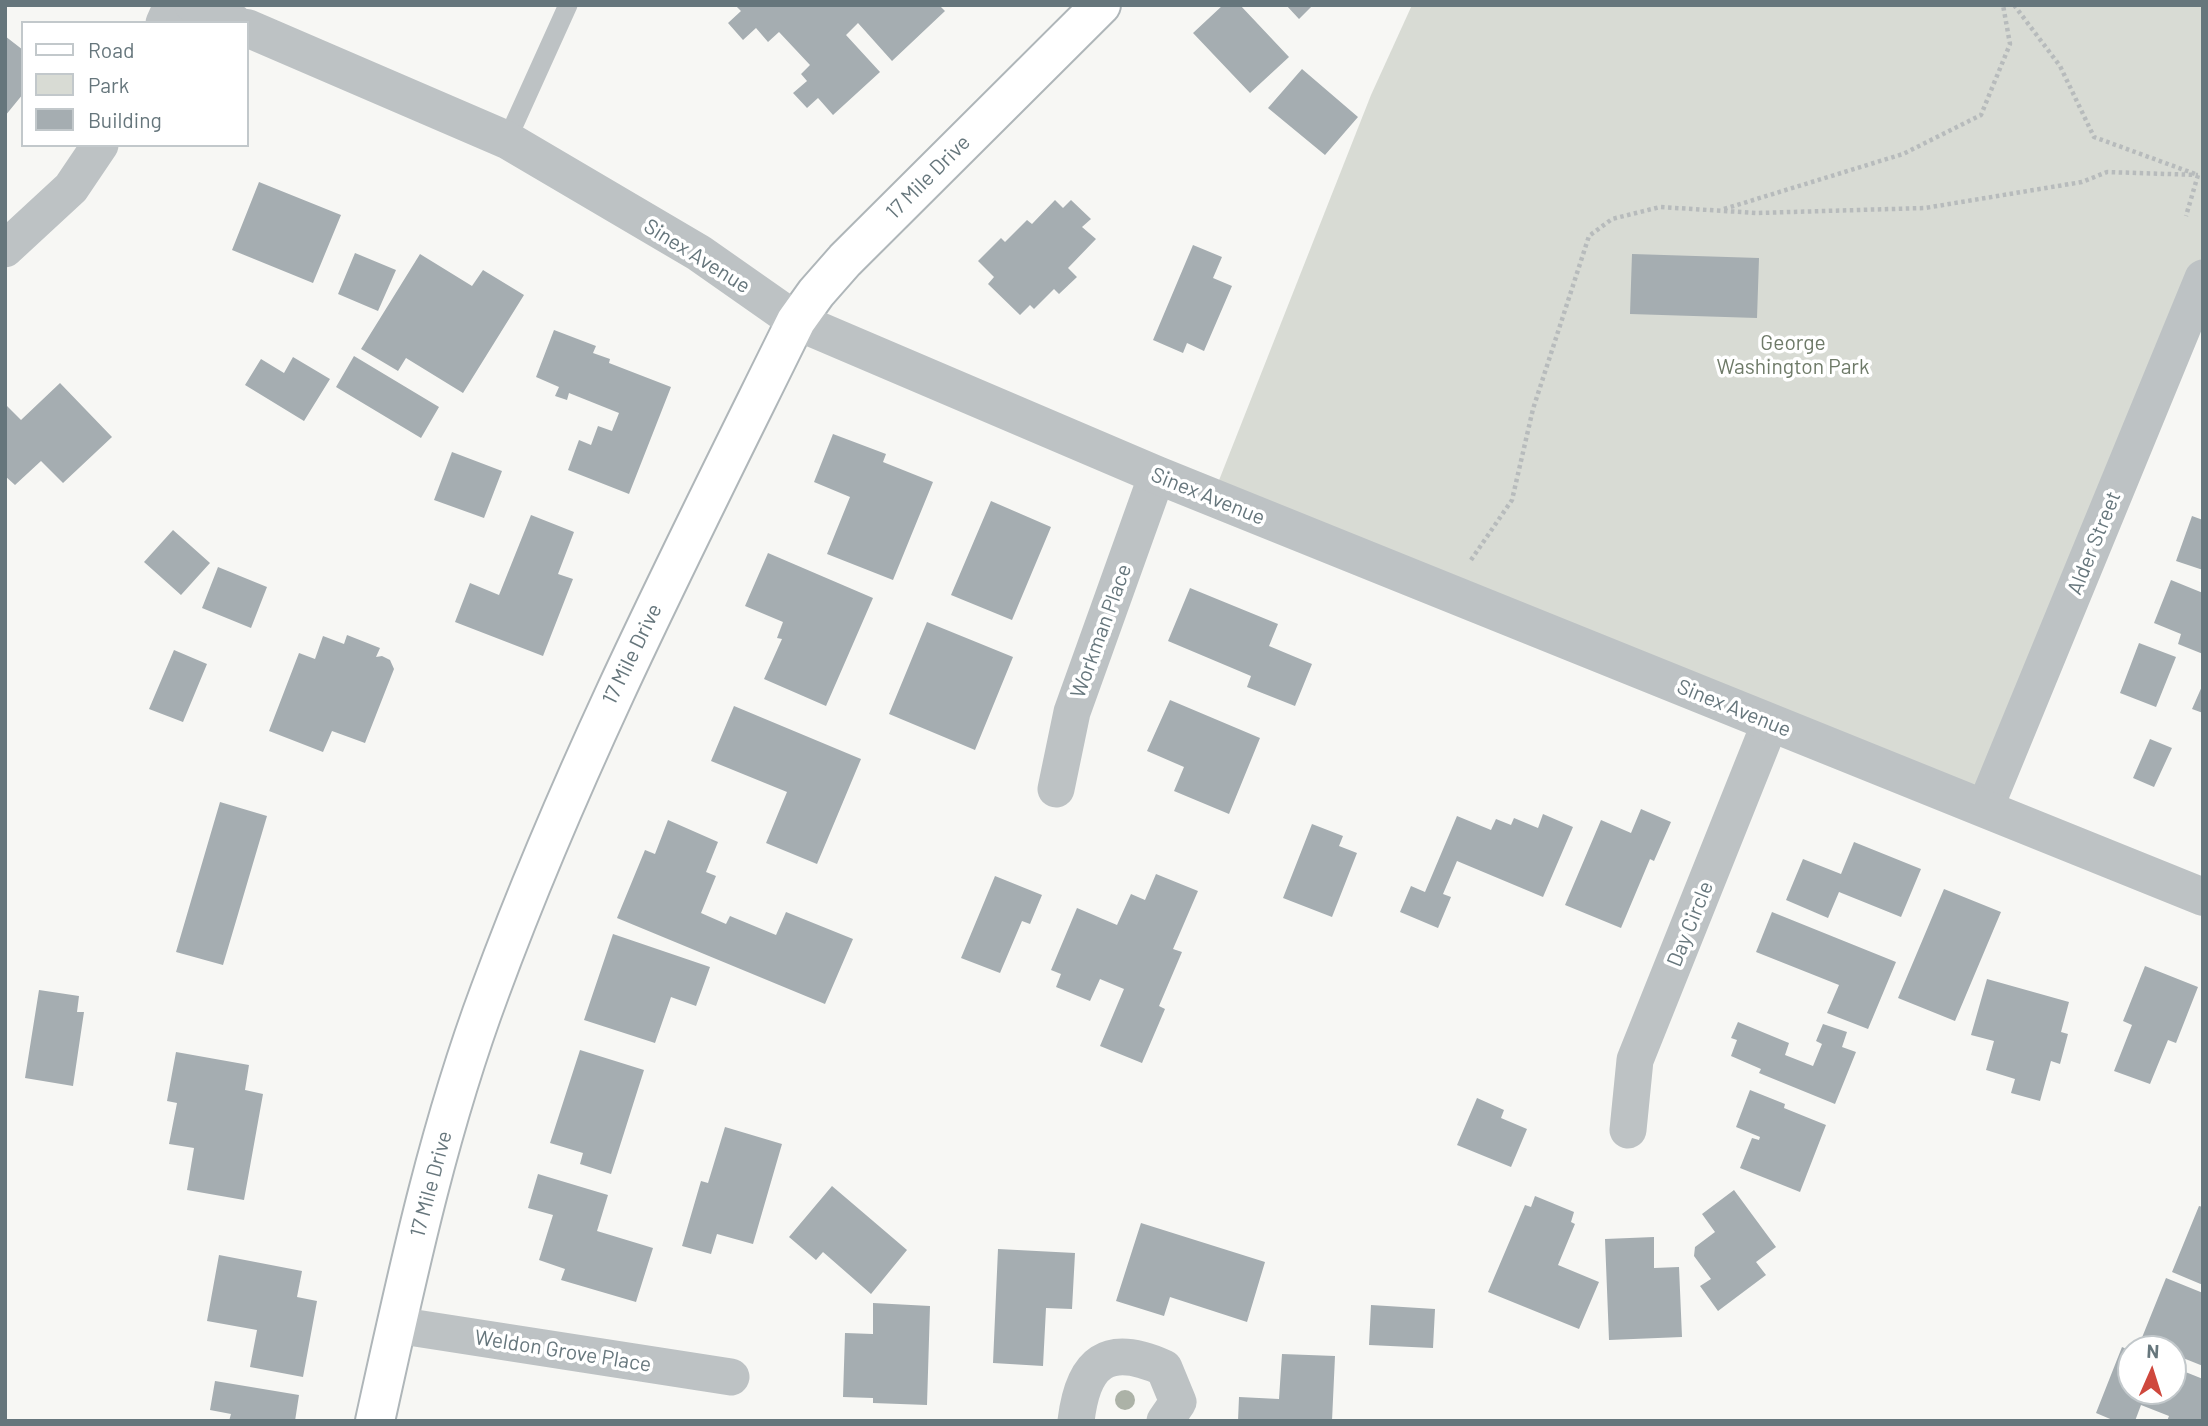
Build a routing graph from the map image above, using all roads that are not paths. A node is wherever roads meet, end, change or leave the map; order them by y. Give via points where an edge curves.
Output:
1 (172, 5) edge
2 (194, 5) edge
3 (568, 5) edge
4 (1101, 5) edge
5 (165, 21) edge
6 (230, 21) edge
7 (248, 28) edge
8 (507, 140) junction
9 (99, 147) edge
10 (5, 248) edge
11 (2203, 278) edge
12 (796, 321) junction
13 (1157, 475) junction
14 (1770, 723) junction
15 (1056, 789) dead end
16 (1985, 808) junction
17 (2203, 897) edge
18 (1628, 1130) dead end
19 (396, 1325) junction
20 (731, 1377) dead end
21 (375, 1421) edge
22 (1076, 1421) edge
23 (1166, 1421) edge

1 - 5 street
2 - 6 street
3 - 8 lane
4 - 12 main road, 17 Mile Drive via 845,260
7 - 8 street, Sinex Avenue
8 - 12 street, Sinex Avenue via 699,253
9 - 10 street via 71,188
11 - 16 street, Alder Street
12 - 13 street, Sinex Avenue
12 - 19 main road, 17 Mile Drive via 605,710 537,870 457,1090 433,1168
13 - 14 street, Sinex Avenue
13 - 15 street, Workman Place via 1072,712
14 - 16 street, Sinex Avenue
14 - 18 street, Day Circle via 1635,1060
16 - 17 street, Sinex Avenue
19 - 20 street, Weldon Grove Place
19 - 21 main road, 17 Mile Drive
22 - 23 street via 1086,1375 1103,1360 1138,1357 1164,1368 1178,1402

